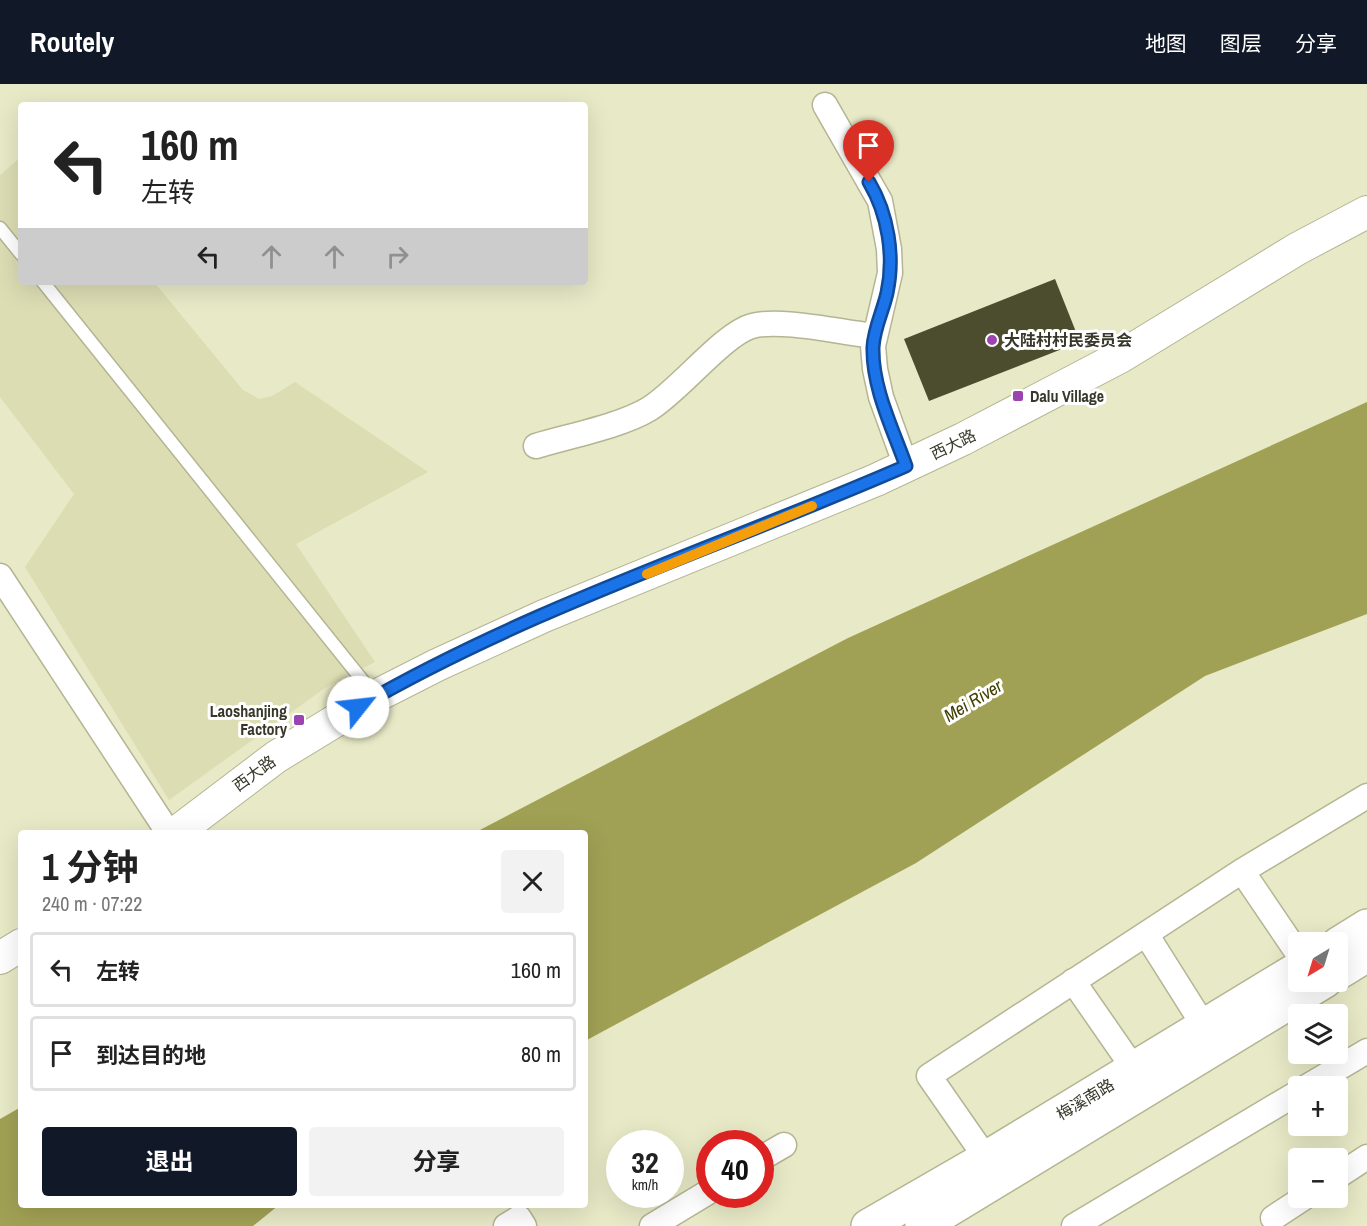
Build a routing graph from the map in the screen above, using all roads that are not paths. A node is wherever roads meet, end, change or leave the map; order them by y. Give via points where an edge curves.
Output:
1 (825, 105) dead end
2 (1364, 222) edge
3 (0, 228) edge
4 (18, 250) edge
5 (45, 285) edge
6 (875, 336) junction
7 (536, 446) dead end
8 (906, 466) junction
9 (0, 576) edge
10 (376, 696) junction
11 (1367, 796) edge
12 (167, 830) edge
13 (180, 830) edge
14 (1242, 871) junction
15 (1146, 934) junction
16 (1288, 939) edge
17 (18, 947) edge
18 (0, 958) edge
19 (1288, 975) edge
20 (1073, 981) junction
21 (1307, 992) edge
22 (1204, 1026) junction
23 (1367, 1051) edge
24 (1134, 1069) junction
25 (1325, 1076) edge
26 (1288, 1099) edge
27 (784, 1144) dead end
28 (774, 1150) edge
29 (1367, 1157) edge
30 (986, 1158) junction
31 (1348, 1169) edge
32 (696, 1199) edge
33 (1288, 1208) edge
34 (1273, 1218) dead end
35 (506, 1226) edge
36 (524, 1226) edge
37 (652, 1226) edge
38 (868, 1226) edge
39 (922, 1226) edge
40 (1074, 1226) edge

1 - 6 street via 880,201 886,225 890,273
2 - 8 street, 西大路 via 1297,249 1110,362 1023,410
3 - 4 lane
5 - 10 lane
6 - 7 street via 770,324 751,326 649,409
6 - 8 street via 875,369 881,397
8 - 10 street, 西大路 via 544,616
9 - 12 street
10 - 13 street, 西大路 via 276,757
11 - 14 street
14 - 15 street
14 - 16 street
15 - 20 street
15 - 22 street
17 - 18 street
19 - 22 main road, 梅溪南路
20 - 24 street
20 - 30 street via 929,1076
21 - 39 main road, 梅溪南路
22 - 24 main road, 梅溪南路
23 - 25 street
24 - 30 main road, 梅溪南路
26 - 40 street
27 - 28 street
29 - 31 street
30 - 38 main road, 梅溪南路
32 - 37 street
33 - 34 street
35 - 36 street via 519,1218

